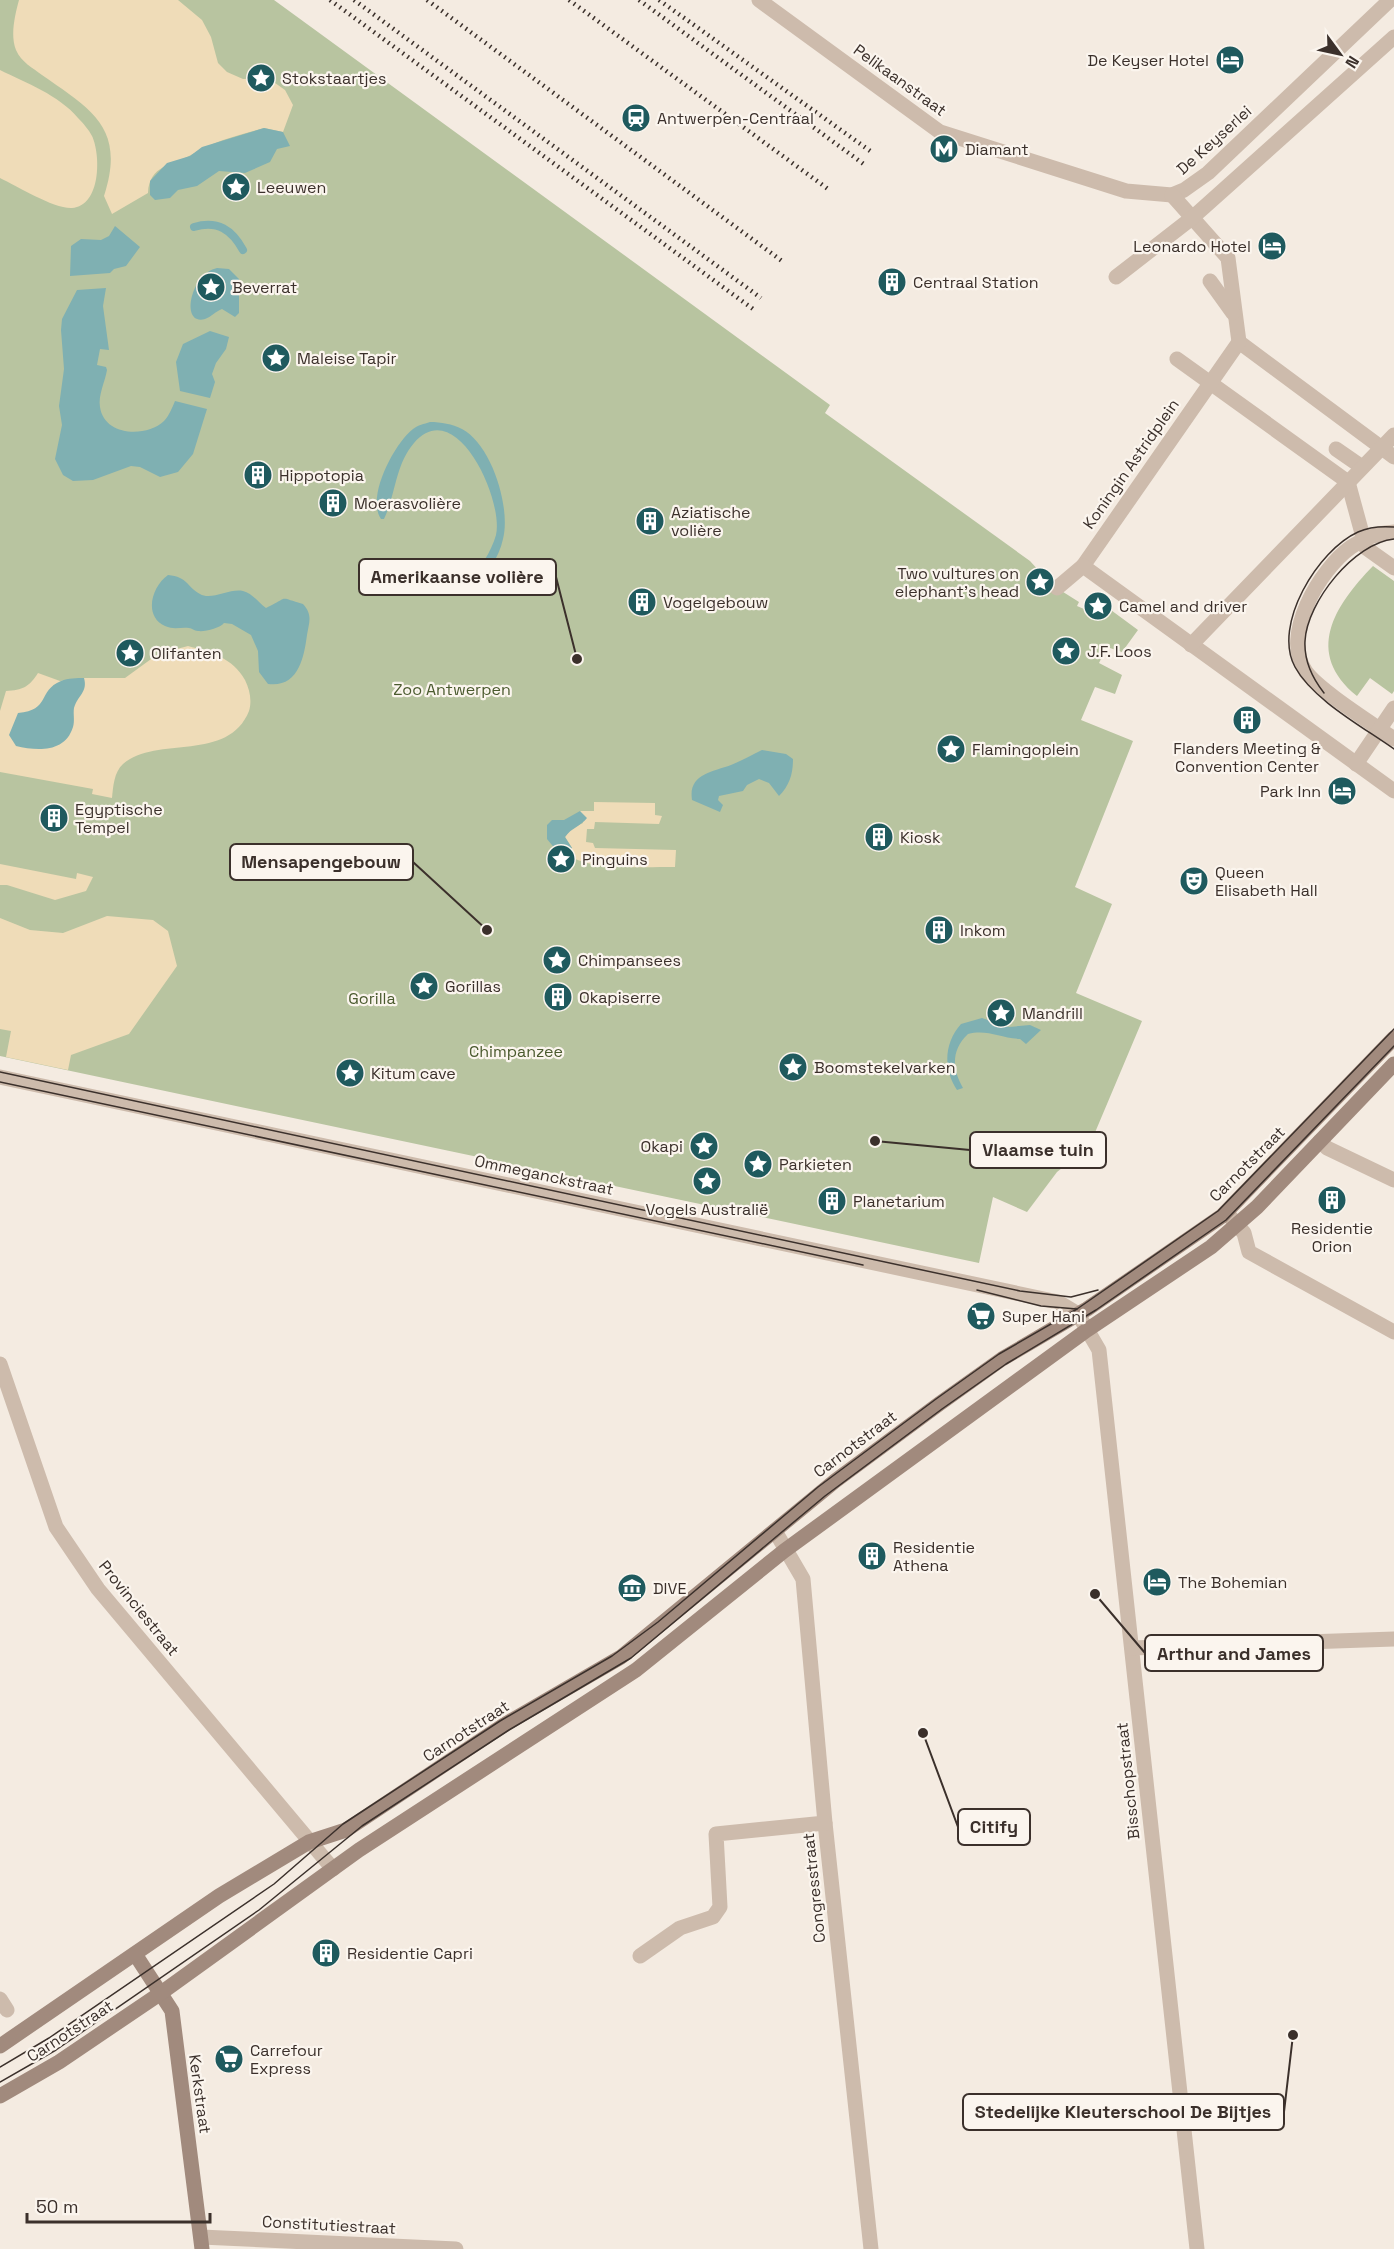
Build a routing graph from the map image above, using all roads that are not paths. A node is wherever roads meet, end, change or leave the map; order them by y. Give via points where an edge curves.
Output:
1 (759, 0) edge
2 (1390, 0) edge
3 (1394, 37) edge
4 (1173, 195) junction
5 (1192, 218) junction
6 (1116, 277) dead end
7 (1210, 281) dead end
8 (1235, 316) junction
9 (1239, 342) junction
10 (1177, 359) dead end
11 (1210, 382) junction
12 (1394, 435) edge
13 (1381, 448) junction
14 (1336, 449) dead end
15 (1394, 458) edge
16 (1362, 467) junction
17 (1348, 482) junction
18 (1394, 532) edge
19 (1362, 540) junction
20 (1083, 566) junction
21 (1394, 568) edge
22 (1057, 588) dead end
23 (1191, 645) junction
24 (1394, 708) edge
25 (1380, 729) junction
26 (1394, 739) edge
27 (1356, 764) junction
28 (1394, 790) edge
29 (1394, 1038) edge
30 (1394, 1064) edge
31 (0, 1077) edge
32 (1320, 1141) junction
33 (1394, 1180) edge
34 (1226, 1212) junction
35 (1238, 1226) junction
36 (1078, 1314) junction
37 (1087, 1330) junction
38 (1394, 1332) edge
39 (0, 1364) edge
40 (775, 1531) junction
41 (784, 1551) junction
42 (1394, 1639) edge
43 (1132, 1648) junction
44 (825, 1823) junction
45 (309, 1842) junction
46 (333, 1869) junction
47 (135, 1954) junction
48 (640, 1956) dead end
49 (161, 1993) junction
50 (0, 2046) edge
51 (0, 2096) edge
52 (202, 2243) edge
53 (456, 2249) edge
54 (871, 2249) edge
55 (1197, 2249) edge

1 - 4 street, Pelikaanstraat via 940,132 1122,191
2 - 4 street, De Keyserlei via 1208,173
3 - 5 street
4 - 5 street, De Keyserlei
5 - 6 street
5 - 8 street via 1228,258
7 - 8 street
8 - 9 street
9 - 11 street, Koningin Astridplein
9 - 13 street
10 - 11 street
11 - 17 street
11 - 20 street, Koningin Astridplein
12 - 13 street
13 - 15 street
13 - 16 street
14 - 16 street
16 - 17 street
17 - 19 street
17 - 23 street
18 - 19 street
19 - 21 street via 1366,548
19 - 25 street via 1338,559 1310,600 1297,642 1301,663 1313,680
20 - 22 street, Koningin Astridplein
20 - 23 street
23 - 27 street
24 - 25 street
25 - 26 street
25 - 27 street
27 - 28 street
29 - 34 main road, Carnotstraat
30 - 32 main road, Carnotstraat
31 - 36 street, Ommeganckstraat via 1058,1302
32 - 33 street
32 - 35 main road, Carnotstraat
34 - 35 street
34 - 36 main road, Carnotstraat
35 - 37 main road, Carnotstraat
35 - 38 street via 1249,1252
36 - 37 street, Bisschopstraat
36 - 40 main road, Carnotstraat via 989,1368 835,1481
37 - 41 main road, Carnotstraat
37 - 43 street, Bisschopstraat via 1099,1350
39 - 45 street, Provinciestraat via 56,1527 98,1589
40 - 41 street, Congresstraat
40 - 45 main road, Carnotstraat via 612,1663 504,1725 346,1830
41 - 44 street, Congresstraat via 803,1579
41 - 46 main road, Carnotstraat via 636,1671
42 - 43 street
43 - 55 street, Bisschopstraat
44 - 48 street via 716,1834 720,1907 713,1917 680,1928
44 - 54 street, Congresstraat
45 - 46 street
45 - 47 main road, Carnotstraat via 219,1896
46 - 49 main road, Carnotstraat
47 - 49 main road, Kerkstraat
47 - 50 main road, Carnotstraat
49 - 51 main road, Carnotstraat
49 - 52 main road, Kerkstraat via 172,2011
52 - 53 street, Constitutiestraat

